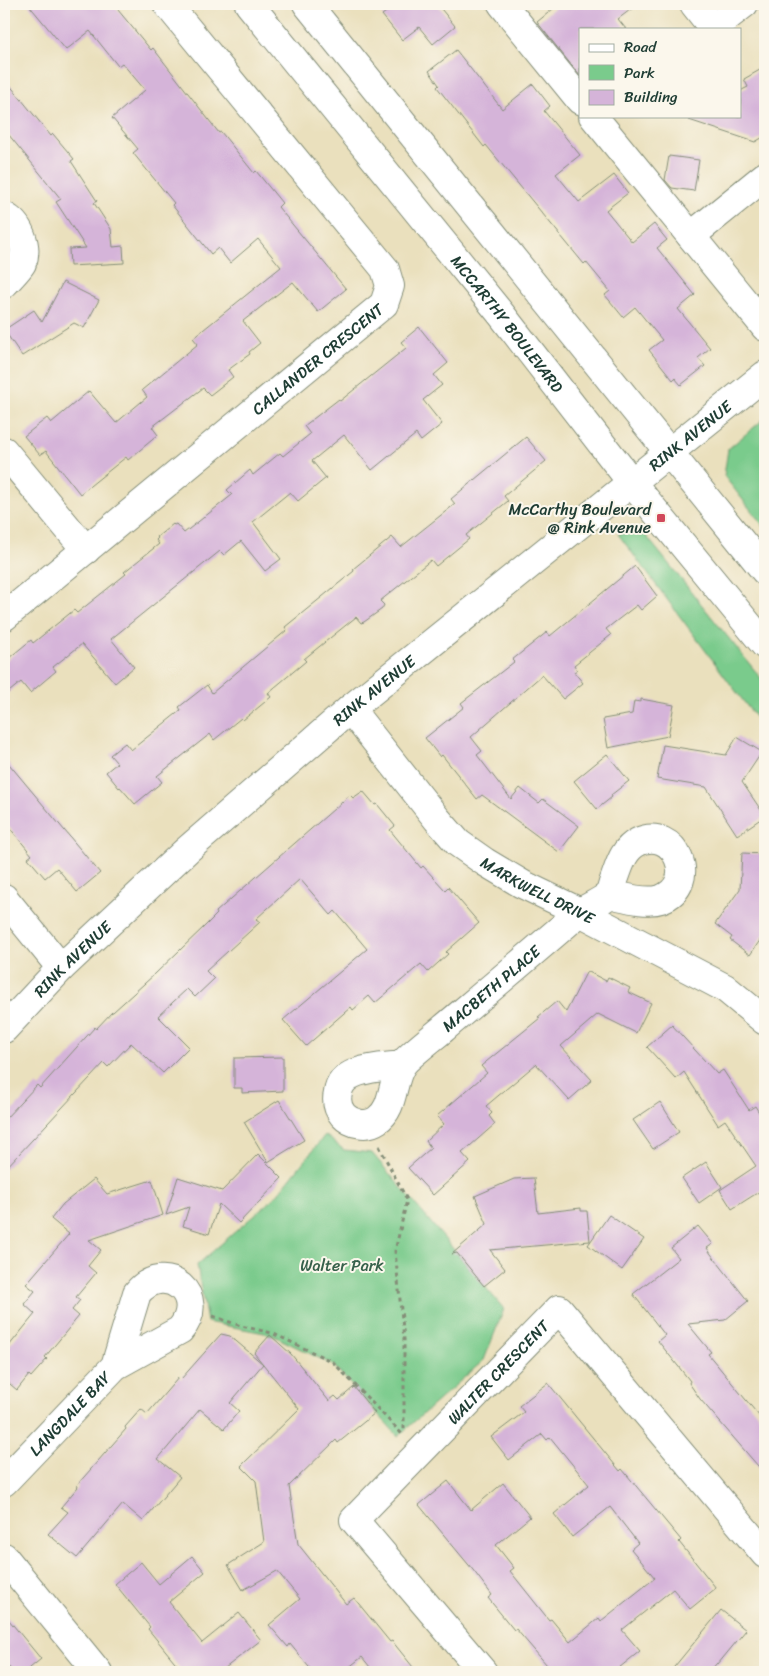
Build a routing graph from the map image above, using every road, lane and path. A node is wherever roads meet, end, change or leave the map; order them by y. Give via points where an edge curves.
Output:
1 (167, 4) edge
2 (249, 4) edge
3 (307, 4) edge
4 (502, 4) edge
5 (694, 4) edge
6 (744, 4) edge
7 (579, 99) edge
8 (595, 118) edge
9 (765, 176) edge
10 (4, 216) edge
11 (691, 236) junction
12 (4, 284) edge
13 (765, 327) edge
14 (765, 375) edge
15 (4, 451) edge
16 (669, 453) junction
17 (632, 483) junction
18 (86, 550) junction
19 (765, 572) edge
20 (4, 617) edge
21 (765, 645) edge
22 (350, 709) junction
23 (609, 894) dead end
24 (4, 898) edge
25 (580, 912) junction
26 (61, 968) junction
27 (765, 1021) edge
28 (4, 1029) edge
29 (402, 1065) junction
30 (368, 1123) junction
31 (190, 1313) junction
32 (115, 1366) junction
33 (4, 1482) edge
34 (765, 1554) edge
35 (4, 1557) edge
36 (98, 1672) edge
37 (483, 1672) edge

1 - 18 street, CALLANDER CRESCENT via 385,269 390,286 384,304
2 - 17 street, MCCARTHY BOULEVARD via 501,314
3 - 16 street
4 - 7 street
5 - 6 street via 713,28
8 - 11 street
9 - 11 street
10 - 12 street via 12,219 24,240 22,262
11 - 13 street
14 - 16 street, RINK AVENUE
15 - 18 street
16 - 17 street, RINK AVENUE
16 - 19 street
17 - 21 street, MCCARTHY BOULEVARD
17 - 22 street, RINK AVENUE
18 - 20 street, CALLANDER CRESCENT
22 - 25 street, MARKWELL DRIVE via 458,843 522,884
22 - 26 street, RINK AVENUE via 187,850
23 - 25 street, MACBETH PLACE
24 - 26 street
25 - 27 street, MARKWELL DRIVE via 726,988
25 - 29 street, MACBETH PLACE
26 - 28 street, RINK AVENUE
29 - 30 street via 388,1107 376,1120
29 - 30 street via 358,1072 350,1075 338,1089 338,1107 343,1115 359,1124
30 - 31 path via 407,1200 395,1250 404,1339 404,1436 333,1362 272,1333 209,1315
31 - 32 street, LANGDALE BAY via 180,1330
31 - 32 street, LANGDALE BAY via 186,1293 172,1280 152,1281 143,1286 133,1303
32 - 33 street, LANGDALE BAY
34 - 37 street, WALTER CRESCENT via 559,1310 354,1520
35 - 36 street

